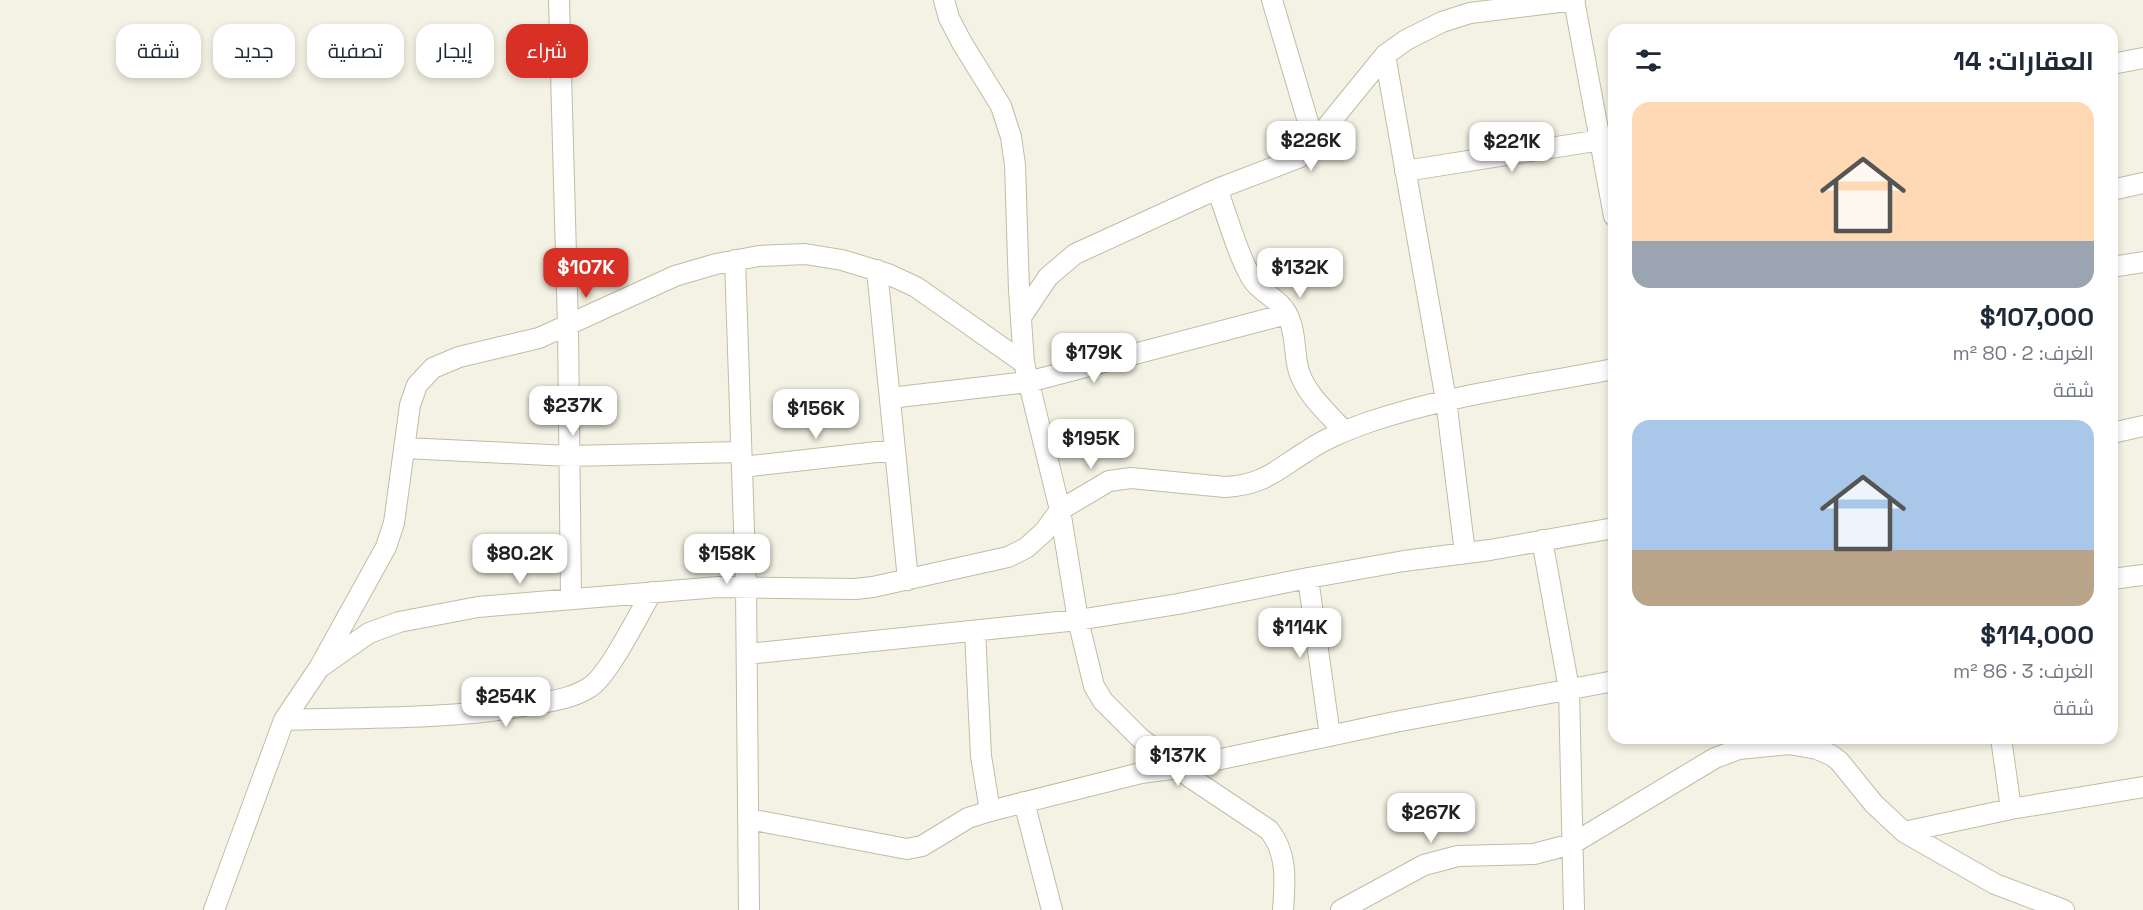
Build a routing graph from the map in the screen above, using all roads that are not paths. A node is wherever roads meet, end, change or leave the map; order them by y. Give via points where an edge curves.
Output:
1 (559, 0) edge
2 (944, 0) edge
3 (1272, 0) edge
4 (1574, 0) edge
5 (1384, 55) junction
6 (2143, 58) edge
7 (2118, 63) edge
8 (1607, 139) edge
9 (1314, 142) junction
10 (1405, 171) junction
11 (2143, 183) edge
12 (1217, 189) junction
13 (2118, 189) edge
14 (735, 261) junction
15 (2143, 262) edge
16 (2118, 266) edge
17 (876, 270) junction
18 (1287, 314) junction
19 (1021, 316) junction
20 (568, 327) junction
21 (1608, 370) edge
22 (1026, 372) junction
23 (890, 398) junction
24 (1446, 400) junction
25 (2143, 426) edge
26 (1344, 431) junction
27 (2118, 432) edge
28 (405, 448) junction
29 (895, 450) junction
30 (569, 456) junction
31 (742, 460) junction
32 (1060, 510) junction
33 (1608, 529) edge
34 (1542, 540) junction
35 (1465, 553) junction
36 (2143, 575) edge
37 (1308, 578) junction
38 (2118, 578) edge
39 (908, 580) junction
40 (746, 588) junction
41 (652, 592) junction
42 (572, 599) junction
43 (1077, 620) junction
44 (975, 631) junction
45 (747, 654) junction
46 (319, 668) junction
47 (1608, 682) edge
48 (1569, 689) junction
49 (284, 720) junction
50 (1330, 736) junction
51 (2002, 744) edge
52 (1179, 768) junction
53 (2143, 787) edge
54 (1024, 802) junction
55 (2011, 809) junction
56 (990, 811) junction
57 (749, 819) junction
58 (1904, 832) junction
59 (1572, 844) junction
60 (214, 910) edge
61 (749, 910) edge
62 (1052, 910) edge
63 (1282, 910) edge
64 (1341, 910) edge
65 (1574, 910) edge
66 (2064, 910) edge

1 - 20 street
2 - 19 street via 962,43 1001,106 1011,137
3 - 9 street
4 - 5 street via 1470,13 1442,22
4 - 8 street
5 - 9 street
5 - 10 street
6 - 7 street
8 - 10 street
9 - 12 street via 1288,163
10 - 24 street
11 - 13 street
12 - 18 street via 1248,271
12 - 19 street via 1075,254 1048,277
14 - 17 street via 805,254
14 - 20 street via 675,276
14 - 31 street
15 - 16 street
17 - 22 street via 916,287
17 - 23 street
18 - 22 street
18 - 26 street via 1303,380
19 - 22 street
20 - 28 street via 433,368 417,385 410,405
20 - 30 street
21 - 24 street
22 - 23 street
22 - 32 street
23 - 29 street
24 - 26 street
24 - 35 street
25 - 27 street
26 - 32 street via 1307,450 1272,475 1240,486 1131,478 1110,481
28 - 30 street
28 - 46 street via 394,524 386,547
29 - 31 street
29 - 39 street
30 - 31 street
30 - 42 street
31 - 40 street
32 - 39 street via 1044,532 1008,557
32 - 43 street
33 - 34 street
34 - 35 street
34 - 48 street
35 - 37 street
36 - 38 street
37 - 43 street
37 - 50 street
39 - 40 street via 855,589
40 - 41 street
40 - 45 street
41 - 42 street
41 - 49 street via 606,671 592,686 569,697 464,714
42 - 46 street via 478,607 399,622 369,633
43 - 44 street
43 - 52 street via 1098,694 1139,737
44 - 45 street
44 - 56 street via 981,756
45 - 57 street
46 - 49 street
47 - 48 street
48 - 50 street
48 - 59 street
49 - 60 street
50 - 52 street
51 - 55 street
52 - 54 street via 1142,773
52 - 63 street via 1276,838 1285,871
53 - 55 street
54 - 56 street
54 - 62 street
55 - 58 street
56 - 57 street via 968,818 922,846 907,849
57 - 61 street
58 - 59 street via 1874,804 1839,761 1816,749 1789,744 1739,749 1715,758
58 - 66 street via 1995,884
59 - 64 street via 1534,854 1458,856 1424,865
59 - 65 street

